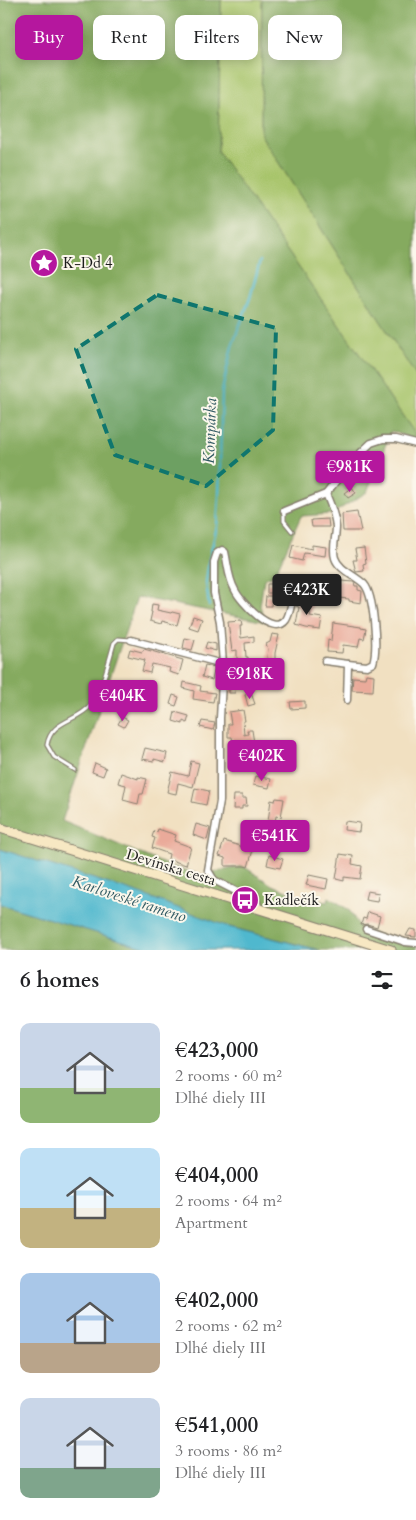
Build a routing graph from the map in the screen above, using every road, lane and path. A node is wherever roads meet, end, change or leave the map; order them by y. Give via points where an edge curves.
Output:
1 (416, 444) edge
2 (326, 494) junction
3 (284, 512) joint
4 (292, 531) dead end
5 (293, 598) dead end
6 (131, 640) joint
7 (325, 661) dead end
8 (223, 664) junction
9 (348, 664) junction
10 (347, 700) dead end
11 (75, 770) dead end
12 (0, 828) edge
13 (258, 908) junction
14 (366, 929) dead end
15 (416, 943) edge
16 (391, 950) edge

1 - 2 street via 396,439 371,443 350,463
2 - 3 street
2 - 9 street via 334,512 336,561 367,588 372,607 373,663 367,666
3 - 4 lane via 284,521
5 - 8 street via 281,624 258,617 235,591 225,552 219,550 214,562 214,593
6 - 8 street
6 - 11 lane via 114,643 91,705 61,724 49,736 47,746 54,757
7 - 9 street
8 - 13 street via 220,801 208,870 214,880 257,902
9 - 10 street
12 - 13 street, Devínska cesta
13 - 16 street, Devínska cesta
14 - 15 street

